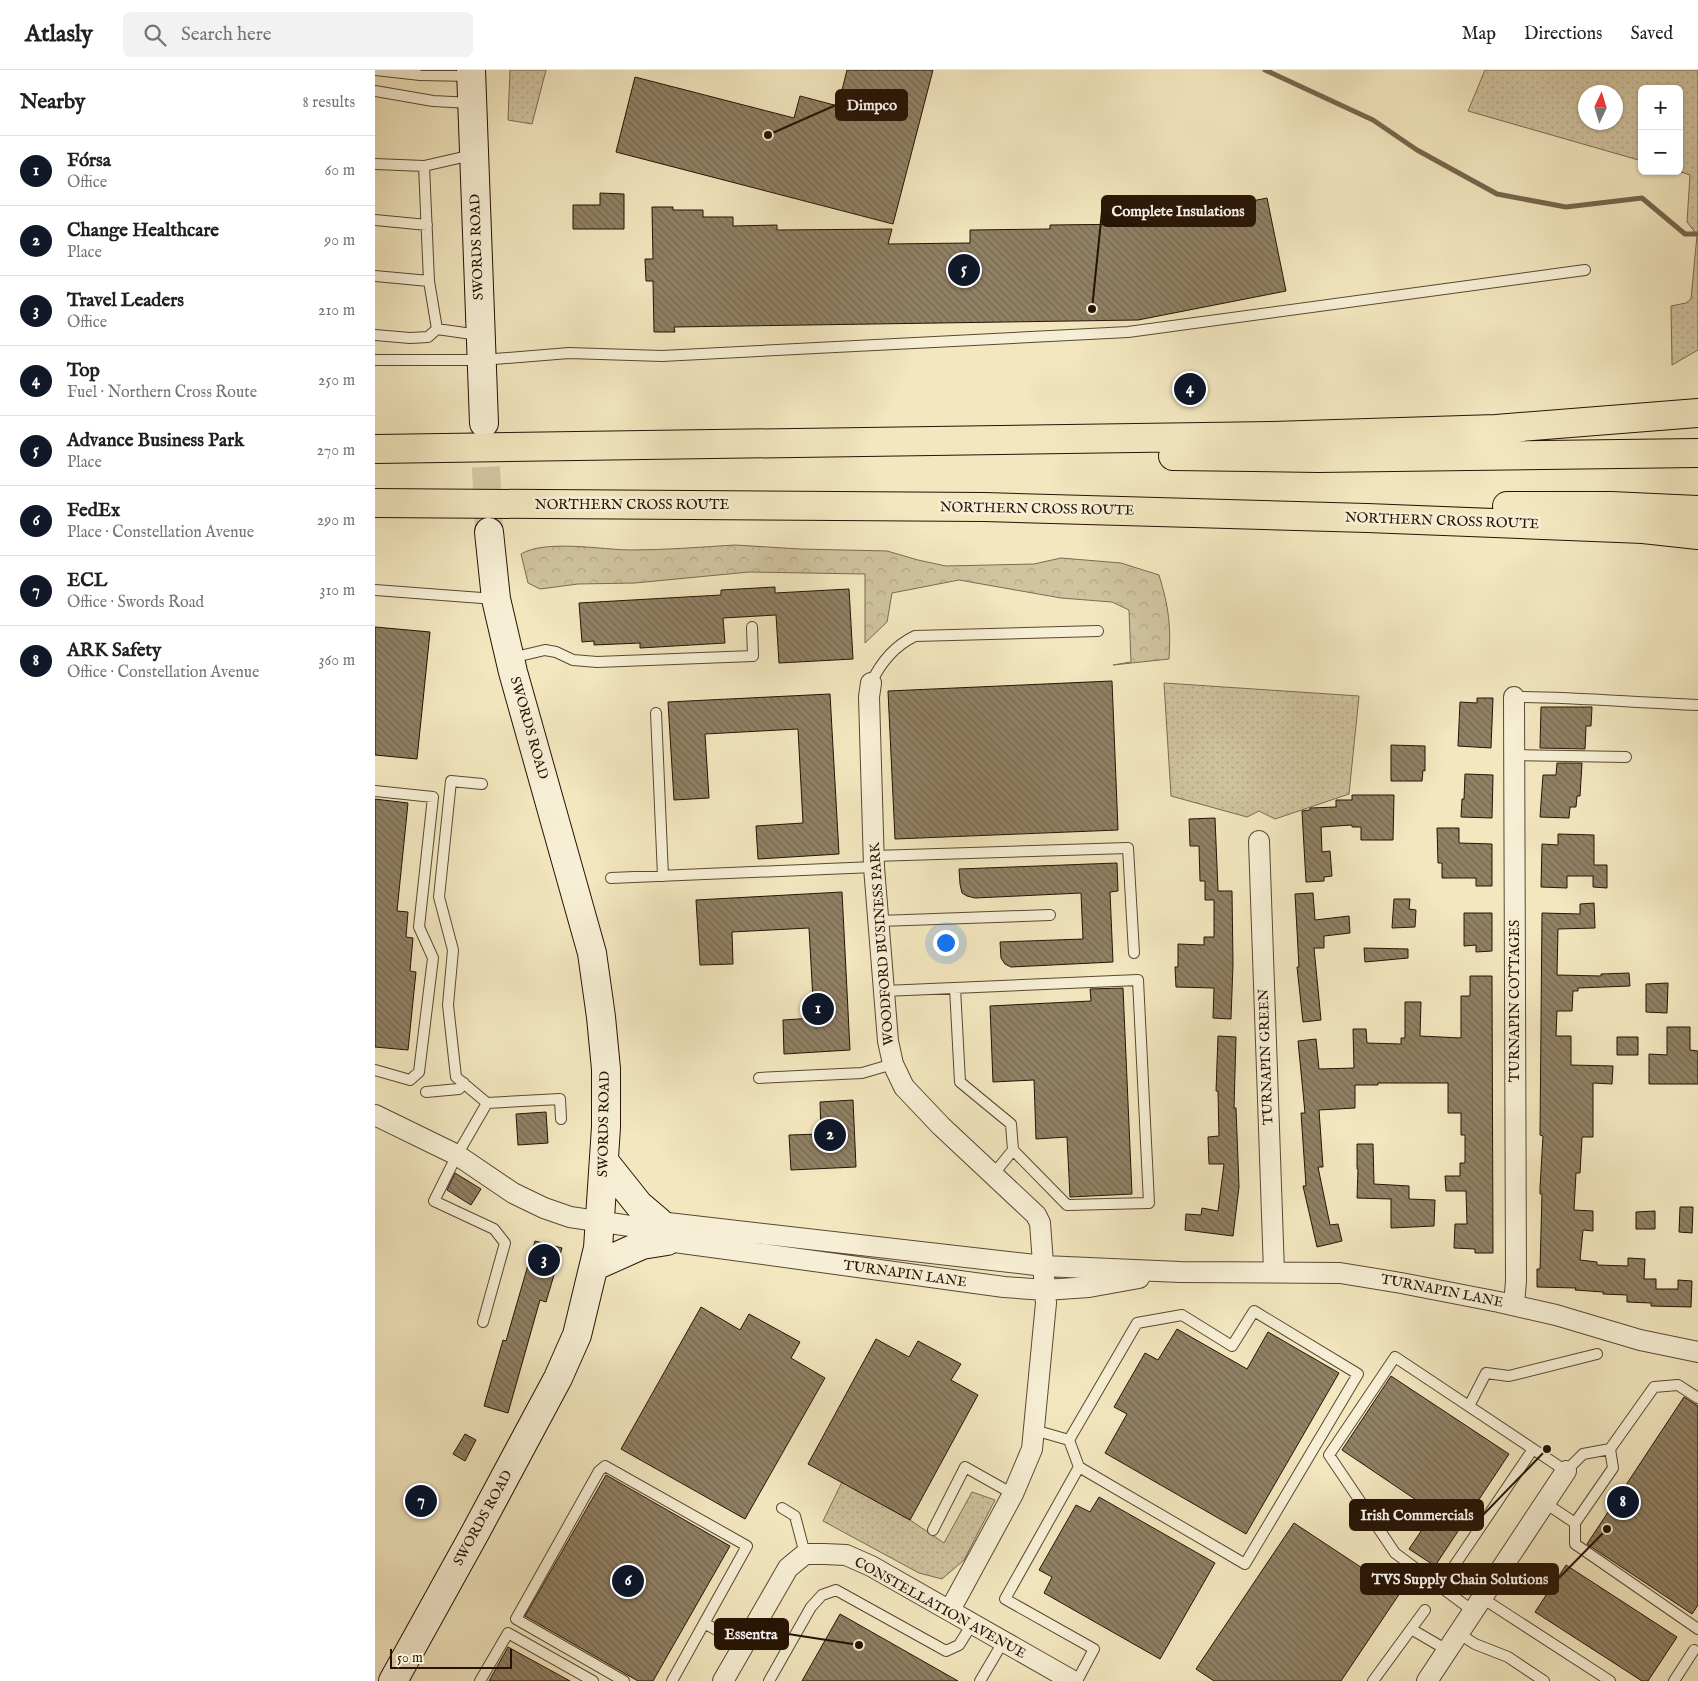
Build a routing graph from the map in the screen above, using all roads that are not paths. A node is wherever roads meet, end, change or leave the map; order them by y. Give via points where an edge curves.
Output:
1 (375, 70) edge
2 (419, 72) edge
3 (471, 73) edge
4 (375, 91) edge
5 (472, 103) junction
6 (473, 154) junction
7 (375, 164) edge
8 (424, 166) junction
9 (375, 220) edge
10 (427, 226) junction
11 (1585, 270) dead end
12 (375, 276) edge
13 (429, 282) junction
14 (437, 329) junction
15 (375, 335) edge
16 (481, 347) junction
17 (375, 360) edge
18 (1692, 412) edge
19 (484, 423) tunnel mouth
20 (512, 448) junction
21 (375, 449) edge
22 (1698, 453) edge
23 (1698, 501) edge
24 (375, 503) edge
25 (1611, 506) junction
26 (984, 507) junction
27 (1698, 510) edge
28 (489, 532) tunnel mouth
29 (1698, 535) edge
30 (375, 590) edge
31 (496, 599) junction
32 (752, 627) dead end
33 (1098, 631) dead end
34 (510, 659) junction
35 (871, 683) joint
36 (1514, 697) joint
37 (1698, 705) edge
38 (656, 713) dead end
39 (1515, 755) junction
40 (1626, 757) dead end
41 (482, 784) dead end
42 (375, 791) edge
43 (1259, 841) dead end
44 (874, 862) junction
45 (663, 876) junction
46 (611, 878) dead end
47 (1050, 915) dead end
48 (879, 921) junction
49 (1134, 953) dead end
50 (955, 988) junction
51 (884, 991) junction
52 (893, 1064) junction
53 (375, 1070) edge
54 (759, 1078) dead end
55 (464, 1083) junction
56 (426, 1092) dead end
57 (487, 1103) junction
58 (375, 1115) edge
59 (561, 1119) dead end
60 (1013, 1150) junction
61 (457, 1156) junction
62 (604, 1160) junction
63 (992, 1176) junction
64 (600, 1222) junction
65 (653, 1230) junction
66 (595, 1266) junction
67 (1044, 1266) junction
68 (1180, 1272) junction
69 (1274, 1272) junction
70 (1045, 1290) junction
71 (1514, 1305) junction
72 (483, 1322) dead end
73 (1698, 1352) edge
74 (1597, 1354) dead end
75 (1698, 1398) edge
76 (1469, 1406) junction
77 (1034, 1430) junction
78 (1069, 1440) junction
79 (1533, 1449) junction
80 (1609, 1449) junction
81 (1079, 1466) junction
82 (1566, 1471) junction
83 (1013, 1494) junction
84 (1545, 1503) junction
85 (782, 1508) dead end
86 (1575, 1523) junction
87 (933, 1530) dead end
88 (805, 1554) junction
89 (1440, 1587) junction
90 (1478, 1604) junction
91 (950, 1610) junction
92 (1425, 1610) dead end
93 (704, 1623) junction
94 (972, 1624) junction
95 (1411, 1629) junction
96 (1698, 1629) edge
97 (1458, 1633) junction
98 (1003, 1642) junction
99 (744, 1645) junction
100 (1447, 1650) junction
101 (1694, 1650) dead end
102 (393, 1681) edge
103 (481, 1681) edge
104 (593, 1681) edge
105 (624, 1681) edge
106 (672, 1681) edge
107 (723, 1681) edge
108 (769, 1681) edge
109 (981, 1681) edge
110 (1073, 1681) edge
111 (1077, 1681) edge
112 (1373, 1681) edge
113 (1427, 1681) edge
114 (1544, 1681) edge
115 (1610, 1681) edge
116 (1674, 1681) edge

1 - 2 lane
2 - 3 lane
3 - 5 main road, SWORDS ROAD
4 - 5 lane via 433,101
5 - 6 main road, SWORDS ROAD
6 - 8 lane
6 - 16 main road, SWORDS ROAD
7 - 8 lane
8 - 10 lane
9 - 10 lane
10 - 13 lane
11 - 16 lane via 1128,332 662,356
12 - 13 lane
13 - 14 lane
14 - 15 lane via 428,338
14 - 16 lane
16 - 17 lane
16 - 19 main road, SWORDS ROAD
18 - 20 highway via 1496,429 1282,436
20 - 21 highway
20 - 22 highway via 1318,458
23 - 25 highway
24 - 26 highway, NORTHERN CROSS ROUTE
25 - 26 highway
25 - 27 highway
26 - 29 highway, NORTHERN CROSS ROUTE via 1377,518 1643,529
28 - 31 main road, SWORDS ROAD
30 - 31 lane
31 - 34 main road, SWORDS ROAD
32 - 34 lane via 753,656 597,662 573,660 545,650
33 - 35 lane via 915,636 893,650
34 - 62 main road, SWORDS ROAD via 592,953 606,1069
35 - 44 street, WOODFORD BUSINESS PARK
36 - 37 lane
36 - 39 street, TURNAPIN COTTAGES
38 - 45 lane
39 - 40 lane
39 - 71 street, TURNAPIN COTTAGES
41 - 55 lane via 451,781 439,896 453,950 448,1005 456,1077
42 - 53 lane via 433,796 419,927 433,958 419,1072 410,1080
43 - 69 street, TURNAPIN GREEN
44 - 45 lane
44 - 48 street, WOODFORD BUSINESS PARK
44 - 49 lane via 1128,848
45 - 46 lane
47 - 48 lane
48 - 51 street, WOODFORD BUSINESS PARK
50 - 51 lane
50 - 60 lane via 960,1082 1011,1124
50 - 60 lane via 1138,980 1149,1203 1067,1205
51 - 52 street, WOODFORD BUSINESS PARK
52 - 54 lane via 862,1073
52 - 63 street, WOODFORD BUSINESS PARK via 904,1087
55 - 56 lane via 459,1089
55 - 57 lane
57 - 59 lane via 560,1100
57 - 61 lane
58 - 61 street, TURNAPIN LANE
60 - 63 lane
61 - 64 street, TURNAPIN LANE via 513,1193 544,1208
61 - 72 lane via 435,1201 494,1230 505,1242
62 - 64 main road, SWORDS ROAD
62 - 65 main road via 639,1205
63 - 67 street, WOODFORD BUSINESS PARK via 1041,1223
64 - 65 street, TURNAPIN LANE
64 - 66 main road, SWORDS ROAD
65 - 66 main road via 641,1245
65 - 67 street, TURNAPIN LANE
65 - 70 street, TURNAPIN LANE via 1004,1287
66 - 102 main road, SWORDS ROAD via 577,1334 558,1378
67 - 68 street, TURNAPIN LANE
67 - 70 street, WOODFORD BUSINESS PARK
68 - 69 street, TURNAPIN LANE
68 - 70 street, TURNAPIN LANE via 1089,1287
69 - 71 street, TURNAPIN LANE via 1341,1273
70 - 77 street, WOODFORD BUSINESS PARK
71 - 73 street, TURNAPIN LANE via 1640,1340
74 - 76 lane via 1509,1376 1486,1373
75 - 80 lane via 1677,1385 1654,1387
76 - 79 lane
76 - 89 lane via 1395,1357 1329,1455 1395,1553
77 - 78 lane
77 - 83 street, WOODFORD BUSINESS PARK via 1032,1449
78 - 81 lane
78 - 81 lane via 1137,1323 1182,1315 1232,1346 1254,1311 1358,1374 1245,1564
79 - 82 lane
79 - 89 lane
80 - 82 lane via 1583,1454
80 - 86 lane via 1613,1468
81 - 111 lane via 1005,1599 1095,1650
82 - 84 street
83 - 87 lane via 965,1467
83 - 91 street, WOODFORD BUSINESS PARK
84 - 86 lane
84 - 90 street
85 - 88 lane via 795,1516
86 - 96 lane via 1575,1544
88 - 91 street, CONSTELLATION AVENUE via 846,1556 871,1566
88 - 99 street via 788,1568
89 - 90 lane
90 - 97 street
90 - 115 lane
91 - 94 street, CONSTELLATION AVENUE
92 - 95 lane
93 - 99 lane
93 - 105 lane via 747,1546 605,1466 599,1471 516,1619
93 - 106 lane
94 - 98 street, CONSTELLATION AVENUE
94 - 108 lane via 959,1646 946,1651 836,1590 822,1595 811,1607
95 - 100 lane
95 - 112 lane
97 - 100 street
97 - 114 lane via 1475,1644 1508,1657
98 - 109 lane
98 - 110 street, CONSTELLATION AVENUE
99 - 107 street
100 - 113 street
101 - 116 lane
103 - 104 lane via 508,1633

